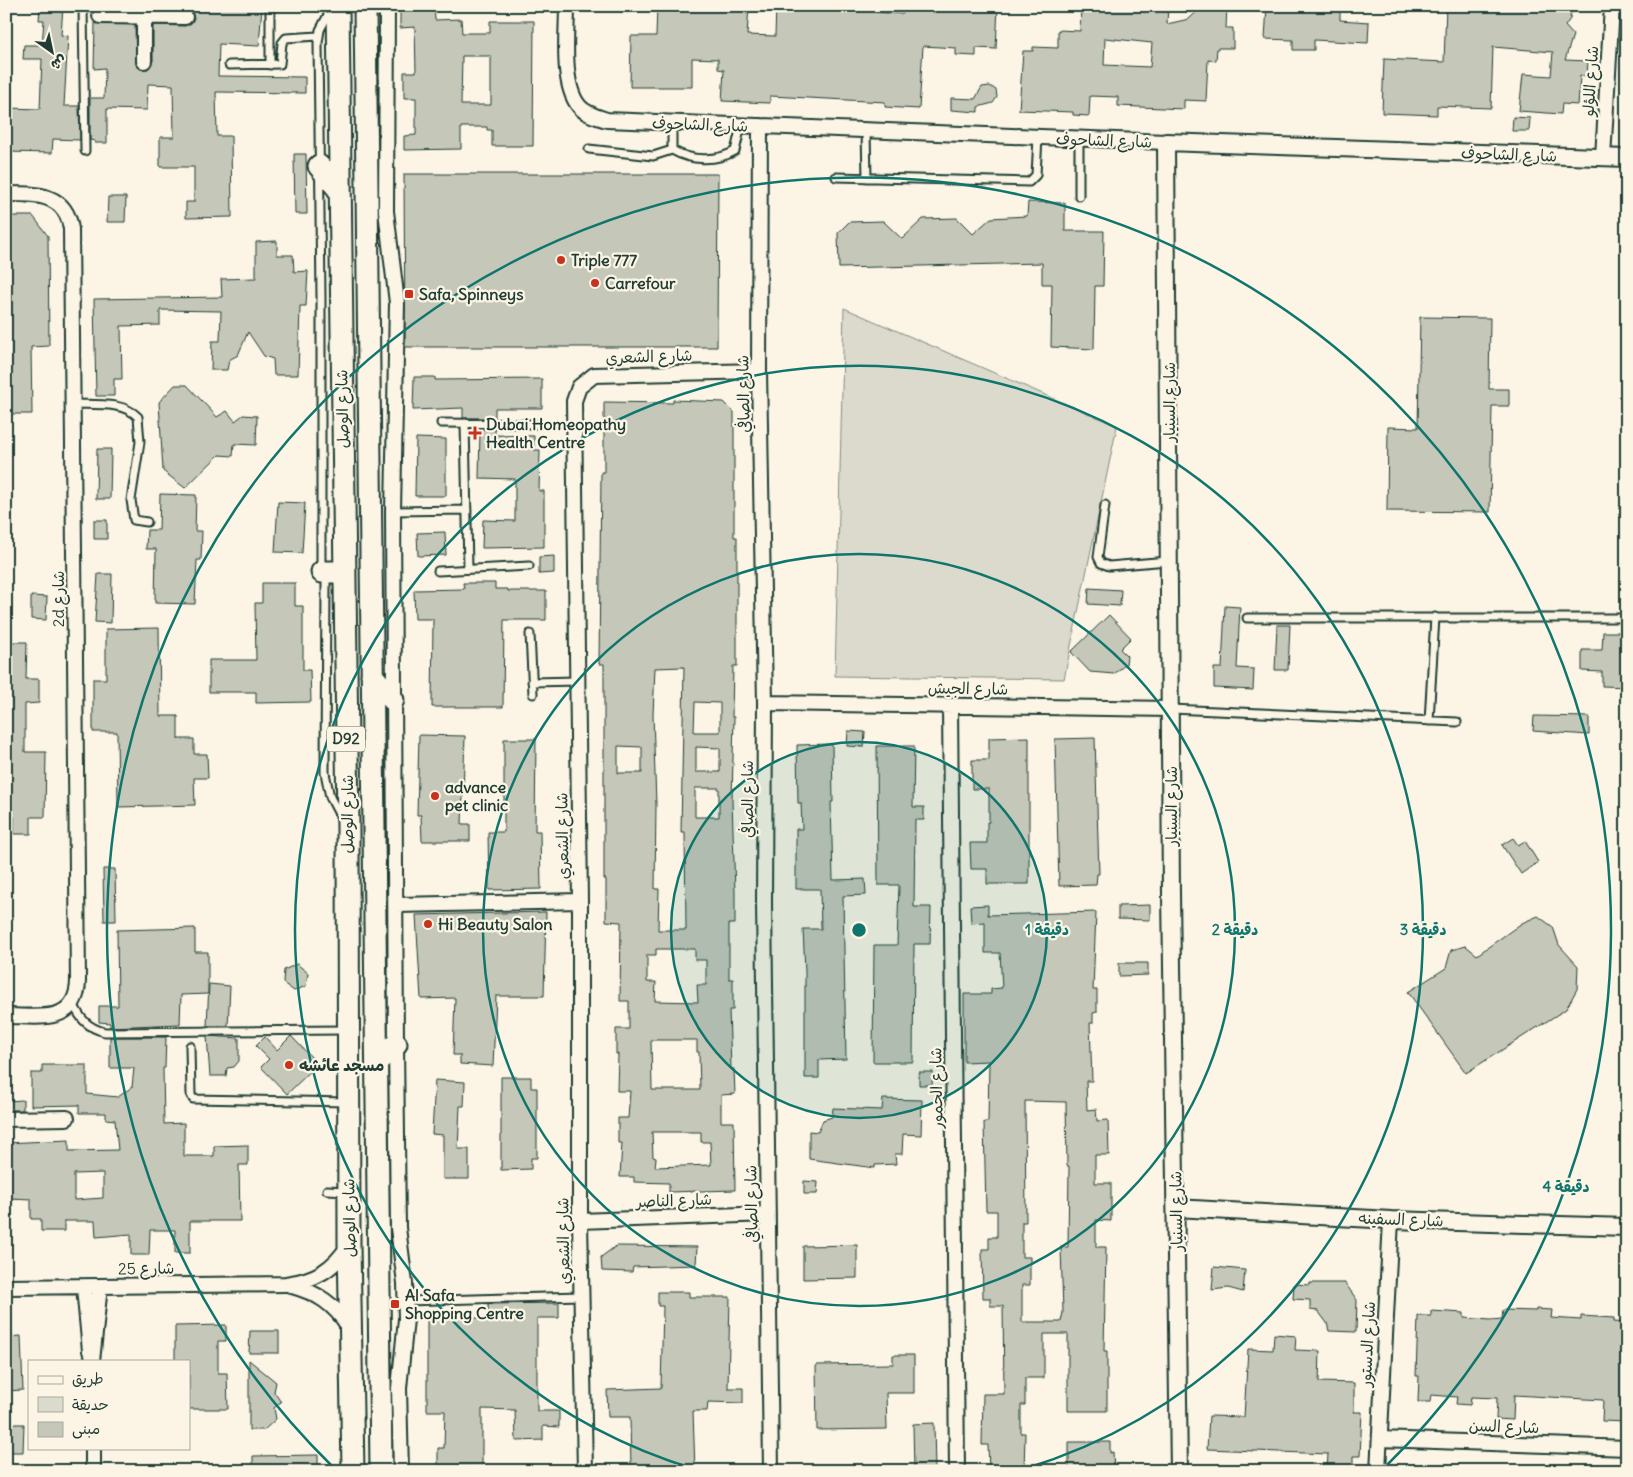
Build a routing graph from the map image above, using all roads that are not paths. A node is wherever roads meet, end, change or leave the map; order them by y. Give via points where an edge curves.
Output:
1 (83, 6) edge
2 (270, 6) edge
3 (332, 6) edge
4 (338, 6) edge
5 (365, 6) edge
6 (387, 6) edge
7 (567, 6) edge
8 (1612, 6) edge
9 (144, 12) edge
10 (100, 16) dead end
11 (185, 17) dead end
12 (318, 36) junction
13 (144, 61) dead end
14 (229, 65) dead end
15 (270, 65) junction
16 (672, 123) junction
17 (740, 126) junction
18 (760, 126) junction
19 (866, 131) junction
20 (1038, 137) junction
21 (1079, 139) junction
22 (1166, 142) junction
23 (589, 149) dead end
24 (672, 150) junction
25 (85, 151) dead end
26 (1603, 157) junction
27 (1627, 158) edge
28 (319, 166) junction
29 (836, 177) dead end
30 (867, 178) junction
31 (340, 191) junction
32 (6, 194) edge
33 (1079, 196) dead end
34 (759, 371) junction
35 (73, 404) junction
36 (441, 423) dead end
37 (465, 423) junction
38 (535, 424) dead end
39 (1105, 505) dead end
40 (467, 510) junction
41 (393, 511) junction
42 (147, 522) dead end
43 (1170, 561) junction
44 (529, 566) dead end
45 (468, 569) junction
46 (438, 571) dead end
47 (322, 572) junction
48 (344, 572) junction
49 (1435, 617) junction
50 (1247, 618) dead end
51 (1627, 618) edge
52 (530, 634) dead end
53 (372, 675) junction
54 (577, 681) junction
55 (532, 682) junction
56 (532, 694) dead end
57 (393, 700) junction
58 (765, 703) junction
59 (950, 706) junction
60 (1171, 709) junction
61 (1429, 721) junction
62 (1457, 722) dead end
63 (348, 828) junction
64 (580, 901) junction
65 (397, 905) junction
66 (73, 1003) junction
67 (6, 1016) edge
68 (347, 1030) junction
69 (396, 1044) junction
70 (190, 1046) dead end
71 (377, 1062) junction
72 (348, 1102) junction
73 (67, 1118) dead end
74 (6, 1119) edge
75 (327, 1190) dead end
76 (349, 1191) junction
77 (1176, 1208) junction
78 (768, 1214) junction
79 (1391, 1220) junction
80 (580, 1221) junction
81 (1627, 1227) edge
82 (349, 1244) junction
83 (286, 1284) junction
84 (100, 1286) junction
85 (84, 1287) junction
86 (6, 1288) edge
87 (581, 1296) junction
88 (406, 1301) junction
89 (352, 1332) junction
90 (92, 1360) edge
91 (92, 1360) edge
92 (1380, 1439) junction
93 (1627, 1448) edge
94 (93, 1450) edge
95 (93, 1471) edge
96 (353, 1471) edge
97 (381, 1471) edge
98 (401, 1471) edge
99 (584, 1471) edge
100 (771, 1471) edge
101 (957, 1471) edge
102 (1179, 1471) edge
103 (1378, 1471) edge

1 - 25 lane
2 - 15 lane
3 - 12 lane
4 - 31 main road, شارع الوصل / D92
5 - 53 main road, شارع الوصل / D92
6 - 41 street via 386,211 397,303
7 - 16 street, شارع الشاحوف via 568,74 574,98 584,111 606,120
8 - 26 street, شارع اللؤلو
9 - 10 street
9 - 11 street
9 - 13 street
12 - 15 lane via 286,38 282,46 282,63
12 - 28 lane
14 - 15 lane
16 - 17 street, شارع الشاحوف
16 - 24 lane
17 - 18 street, شارع الشاحوف
17 - 24 lane via 735,151 722,158 684,157
18 - 19 street, شارع الشاحوف
18 - 34 street, شارع الصافي
19 - 20 street, شارع الشاحوف
19 - 30 lane
20 - 21 street, شارع الشاحوف
20 - 30 lane via 1036,175 1030,182
21 - 22 street, شارع الشاحوف
21 - 33 lane
22 - 26 street, شارع الشاحوف
22 - 43 street, شارع السنيار
23 - 24 lane via 653,156
26 - 27 street, شارع الشاحوف
28 - 31 main road
28 - 47 lane
29 - 30 lane
31 - 48 main road, شارع الوصل / D92
32 - 35 street, 2d شارع via 50,198 65,210 70,220
34 - 54 street, شارع الشعري via 607,374 594,376 579,388 574,401
34 - 58 street, شارع الصافي
35 - 42 lane via 121,407 132,410 138,417 140,442 131,500 134,520
35 - 66 street, 2d شارع via 78,981
36 - 37 lane
37 - 38 lane
37 - 40 lane
39 - 43 lane via 1098,557 1101,563 1109,566
40 - 41 lane
40 - 45 lane
41 - 57 street
43 - 60 street, شارع السنيار
44 - 45 lane
45 - 46 lane
47 - 48 main road
47 - 63 lane via 326,586 325,773 334,808
48 - 63 main road, شارع الوصل / D92
49 - 50 lane
49 - 51 lane
49 - 61 lane
52 - 55 lane
53 - 57 main road
53 - 71 main road, شارع الوصل / D92
54 - 55 lane
54 - 64 street, شارع الشعري
55 - 56 lane
57 - 65 street
58 - 59 street, شارع الجيش
58 - 78 street, شارع الصافي
59 - 60 street, شارع الجيش
59 - 101 street, شارع الحمور
60 - 61 lane
60 - 77 street, شارع السنيار
61 - 62 lane
63 - 68 main road, شارع الوصل / D92
64 - 65 street
64 - 80 street, شارع الشعري
65 - 69 street
66 - 67 street via 52,1016
66 - 68 lane via 84,1023 105,1032
68 - 72 main road, شارع الوصل / D92
69 - 71 main road
69 - 88 street via 398,1228
70 - 72 lane via 193,1099
71 - 97 main road, شارع الوصل / D92
72 - 76 main road, شارع الوصل / D92
73 - 74 street
75 - 76 lane
76 - 82 main road, شارع الوصل / D92
77 - 79 street, شارع السفينه
77 - 102 street, شارع السنيار
78 - 80 street, شارع الناصر
78 - 100 street, شارع الصافي
79 - 81 street, شارع السفينه
79 - 92 street, شارع الدستور
80 - 87 street, شارع الشعري
82 - 83 street, شارع 25 via 340,1259 324,1273
82 - 89 main road, شارع الوصل / D92
83 - 84 street, شارع 25
83 - 89 street, شارع 25 via 313,1292 327,1301
84 - 85 street, شارع 25
84 - 90 street
85 - 86 street, شارع 25
85 - 91 street
87 - 88 lane
87 - 99 street, شارع الشعري
88 - 98 street via 399,1388
89 - 96 main road, شارع الوصل / D92
92 - 93 street, شارع السن
92 - 103 street, شارع الدستور
94 - 95 street

